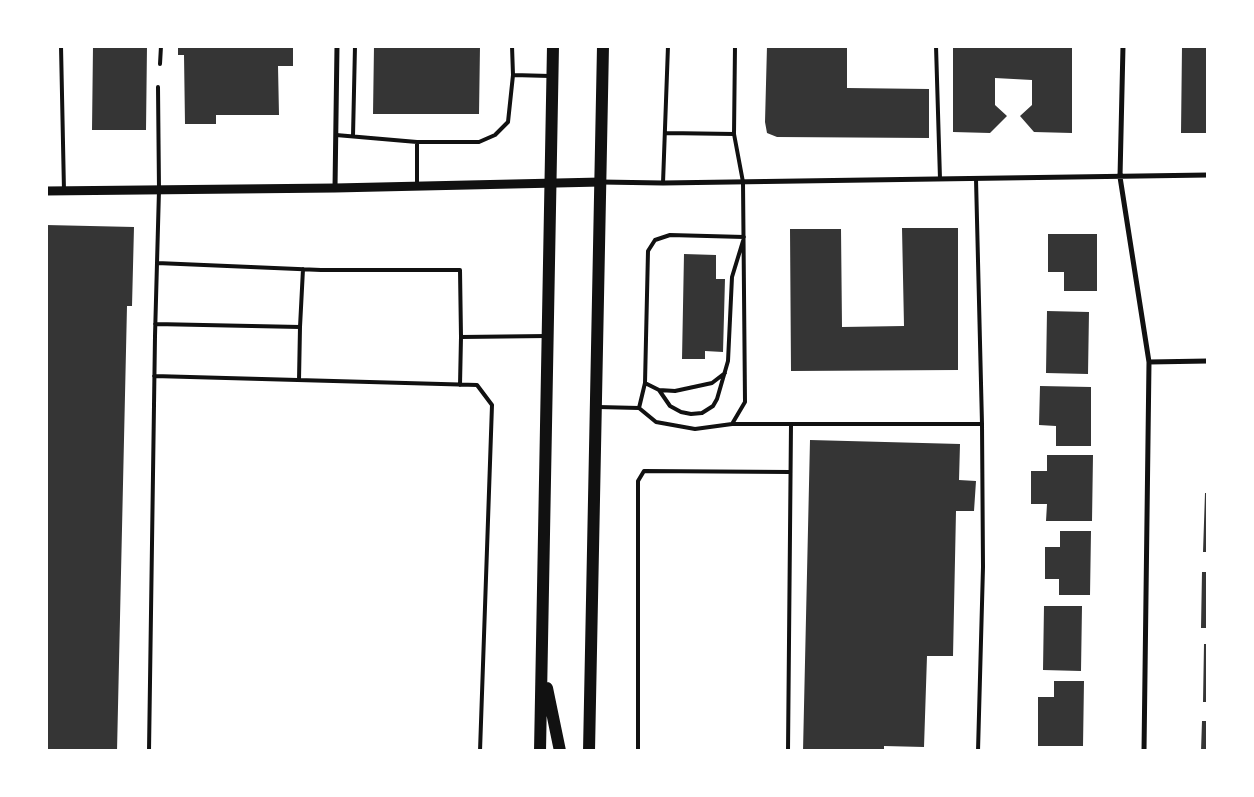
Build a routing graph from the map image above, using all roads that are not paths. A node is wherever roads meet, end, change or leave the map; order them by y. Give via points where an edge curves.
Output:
1 (61, 46) edge
2 (161, 46) edge
3 (337, 46) edge
4 (355, 46) edge
5 (512, 46) edge
6 (553, 46) edge
7 (603, 46) edge
8 (668, 46) edge
9 (735, 46) edge
10 (936, 46) edge
11 (1123, 46) edge
12 (160, 64) dead end
13 (512, 75) junction
14 (552, 76) junction
15 (158, 87) dead end
16 (666, 133) junction
17 (734, 134) junction
18 (336, 135) junction
19 (353, 136) junction
20 (417, 142) junction
21 (1208, 176) edge
22 (1120, 177) junction
23 (976, 178) junction
24 (940, 179) junction
25 (550, 182) junction
26 (601, 182) junction
27 (743, 182) junction
28 (663, 183) junction
29 (417, 186) junction
30 (335, 188) junction
31 (159, 190) junction
32 (46, 191) edge
33 (64, 191) junction
34 (744, 237) junction
35 (157, 263) junction
36 (303, 269) junction
37 (155, 324) junction
38 (300, 326) junction
39 (548, 336) junction
40 (461, 337) junction
41 (1208, 360) edge
42 (1149, 362) junction
43 (725, 373) junction
44 (154, 376) junction
45 (299, 380) junction
46 (645, 383) junction
47 (460, 385) junction
48 (659, 390) junction
49 (596, 407) junction
50 (639, 408) junction
51 (732, 424) junction
52 (791, 424) junction
53 (982, 424) junction
54 (790, 472) junction
55 (542, 666) junction
56 (149, 751) edge
57 (480, 751) edge
58 (540, 751) edge
59 (560, 751) edge
60 (589, 751) edge
61 (638, 751) edge
62 (788, 751) edge
63 (978, 751) edge
64 (1144, 751) edge

1 - 33 lane
2 - 12 lane
3 - 18 street
4 - 19 lane
5 - 13 lane
6 - 14 main road
7 - 26 main road
8 - 16 lane
9 - 17 lane
10 - 24 lane
11 - 22 street
13 - 14 lane
13 - 20 lane via 508,122 494,135 479,142
14 - 25 main road
15 - 31 lane
16 - 17 lane
16 - 28 lane
17 - 27 lane
18 - 19 lane
18 - 30 street
19 - 20 lane
20 - 29 lane
21 - 22 street
22 - 23 street
22 - 42 street
23 - 24 street
23 - 53 lane
24 - 27 street
25 - 26 street
25 - 29 street
25 - 39 main road
26 - 28 street
26 - 49 main road
27 - 28 street
27 - 34 lane
29 - 30 street
30 - 31 street
31 - 33 street
31 - 35 lane
32 - 33 street
34 - 43 lane via 732,277
34 - 46 lane via 670,235 655,240 648,251
34 - 51 lane via 745,402
35 - 36 lane
35 - 37 lane
36 - 38 lane
36 - 40 lane via 460,270
37 - 38 lane
37 - 44 lane
38 - 45 lane
39 - 40 lane
39 - 55 main road
40 - 47 lane
41 - 42 street
42 - 64 street
43 - 48 lane via 712,383 676,391
43 - 48 lane via 713,406 702,413 681,412 670,406
44 - 45 lane
44 - 56 lane
45 - 47 lane
46 - 48 lane
46 - 50 lane
47 - 57 lane via 477,385 492,405
49 - 50 lane
49 - 60 main road
50 - 51 lane via 656,422 695,429
51 - 52 lane
52 - 53 lane
52 - 54 lane
53 - 63 lane via 983,567
54 - 61 lane via 644,471 638,481
54 - 62 lane
55 - 58 main road
55 - 59 main road

